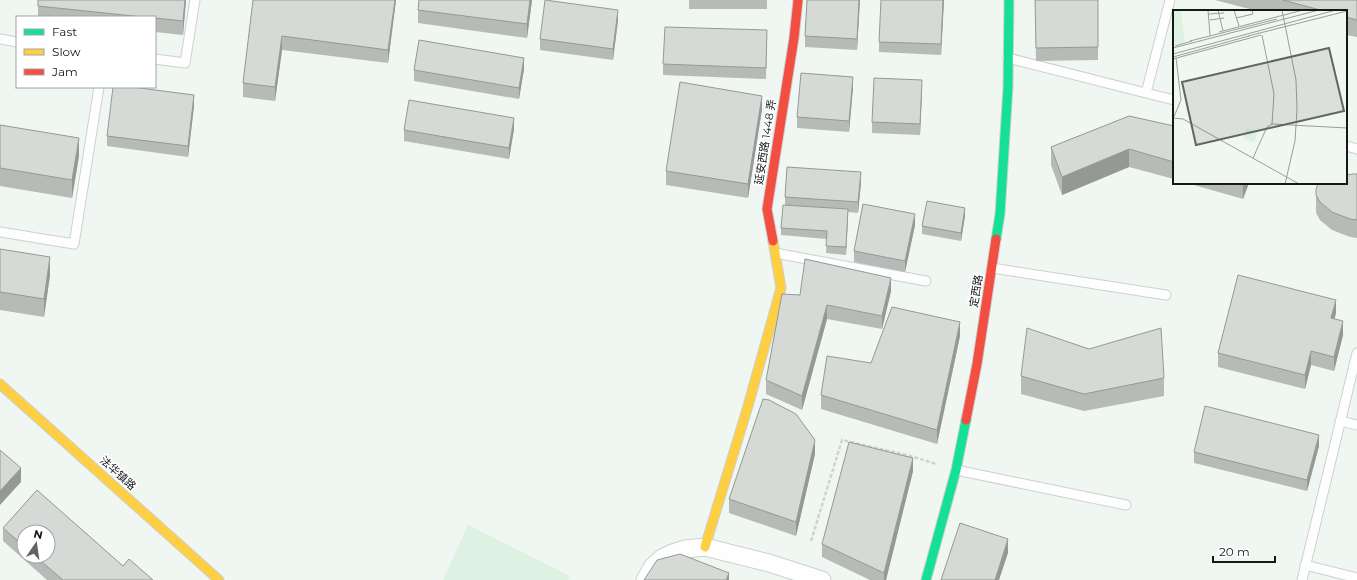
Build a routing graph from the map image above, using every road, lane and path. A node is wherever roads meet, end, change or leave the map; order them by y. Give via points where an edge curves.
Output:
1 (195, 0) edge
2 (798, 0) edge
3 (1009, 0) edge
4 (1170, 0) edge
5 (0, 39) edge
6 (16, 42) edge
7 (1008, 58) junction
8 (156, 59) edge
9 (99, 88) edge
10 (1146, 93) junction
11 (1173, 100) edge
12 (1347, 146) edge
13 (1357, 149) edge
14 (0, 232) edge
15 (775, 253) junction
16 (992, 268) junction
17 (926, 281) dead end
18 (1166, 295) dead end
19 (1357, 353) edge
20 (0, 384) edge
21 (1340, 421) junction
22 (1357, 425) edge
23 (956, 470) junction
24 (1126, 505) dead end
25 (811, 541) dead end
26 (705, 547) junction
27 (1305, 564) junction
28 (1357, 578) edge
29 (219, 580) edge
30 (645, 580) edge
31 (822, 580) edge
32 (926, 580) edge
33 (1302, 580) edge

1 - 8 lane via 185,63
2 - 15 street, 延安西路 1448 弄 via 767,209
3 - 7 street, 定西路
4 - 10 lane
5 - 6 lane
7 - 10 lane
7 - 16 street, 定西路 via 1000,214
9 - 14 lane via 74,244
10 - 11 lane
12 - 13 lane
15 - 17 lane
15 - 26 street, 延安西路 1448 弄 via 780,288 748,406
16 - 18 lane
16 - 23 street, 定西路 via 977,364
19 - 21 lane
20 - 29 street, 法华镇路
21 - 22 lane
21 - 27 lane
23 - 24 lane
23 - 25 path via 911,456 842,440
23 - 32 street, 定西路
26 - 30 street via 685,549 662,558 653,566
26 - 31 street
27 - 28 lane
27 - 33 lane

